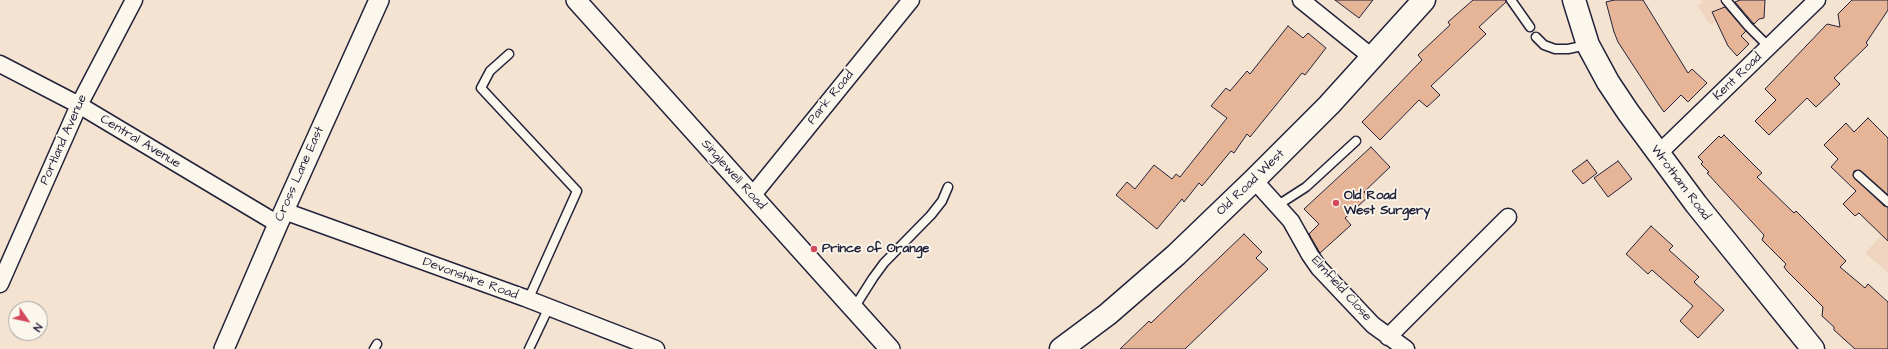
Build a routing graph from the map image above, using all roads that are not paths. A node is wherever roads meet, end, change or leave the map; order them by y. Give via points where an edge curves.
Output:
1 (134, 0) edge
2 (379, 0) edge
3 (576, 0) edge
4 (911, 0) edge
5 (1301, 0) edge
6 (1424, 0) edge
7 (1511, 0) edge
8 (1574, 0) edge
9 (1726, 0) edge
10 (1816, 0) edge
11 (1530, 27) dead end
12 (1536, 37) dead end
13 (1588, 44) junction
14 (1769, 48) junction
15 (508, 54) dead end
16 (1373, 58) junction
17 (0, 64) edge
18 (79, 105) junction
19 (1356, 141) dead end
20 (1659, 153) junction
21 (1858, 175) dead end
22 (1254, 180) junction
23 (948, 187) dead end
24 (752, 196) junction
25 (1888, 202) edge
26 (1278, 205) junction
27 (1508, 217) dead end
28 (281, 218) junction
29 (0, 284) edge
30 (528, 300) junction
31 (549, 307) junction
32 (854, 308) junction
33 (1388, 337) junction
34 (224, 349) edge
35 (529, 349) edge
36 (656, 349) edge
37 (890, 349) edge
38 (1061, 349) edge
39 (1406, 349) edge
40 (1813, 349) edge

1 - 18 street, Portland Avenue
2 - 28 street, Cross Lane East
3 - 24 street, Singlewell Road
4 - 24 street, Park Road
5 - 16 street
6 - 16 main road, Old Road West
7 - 11 lane
8 - 13 main road, Wrotham Road
9 - 14 lane
10 - 14 street, Kent Road
12 - 13 lane via 1544,45 1555,49 1568,50
13 - 20 main road, Wrotham Road via 1608,82
14 - 20 street, Kent Road
15 - 30 lane via 490,71 481,88 576,191
16 - 22 main road, Old Road West
17 - 18 street, Central Avenue
18 - 28 street, Central Avenue
18 - 29 street, Portland Avenue
19 - 26 lane via 1306,187
20 - 40 main road, Wrotham Road via 1696,204
21 - 25 lane
22 - 26 street, Elmfield Close
22 - 38 main road, Old Road West via 1176,255 1108,314
23 - 32 lane via 942,201 931,215 884,263
24 - 32 street, Singlewell Road
26 - 33 street, Elmfield Close via 1291,221 1319,268 1373,325
27 - 33 street
28 - 30 street, Devonshire Road
28 - 34 street, Cross Lane East
30 - 31 street, Devonshire Road
31 - 35 lane
31 - 36 street, Devonshire Road
32 - 37 street, Singlewell Road
33 - 39 street, Elmfield Close

